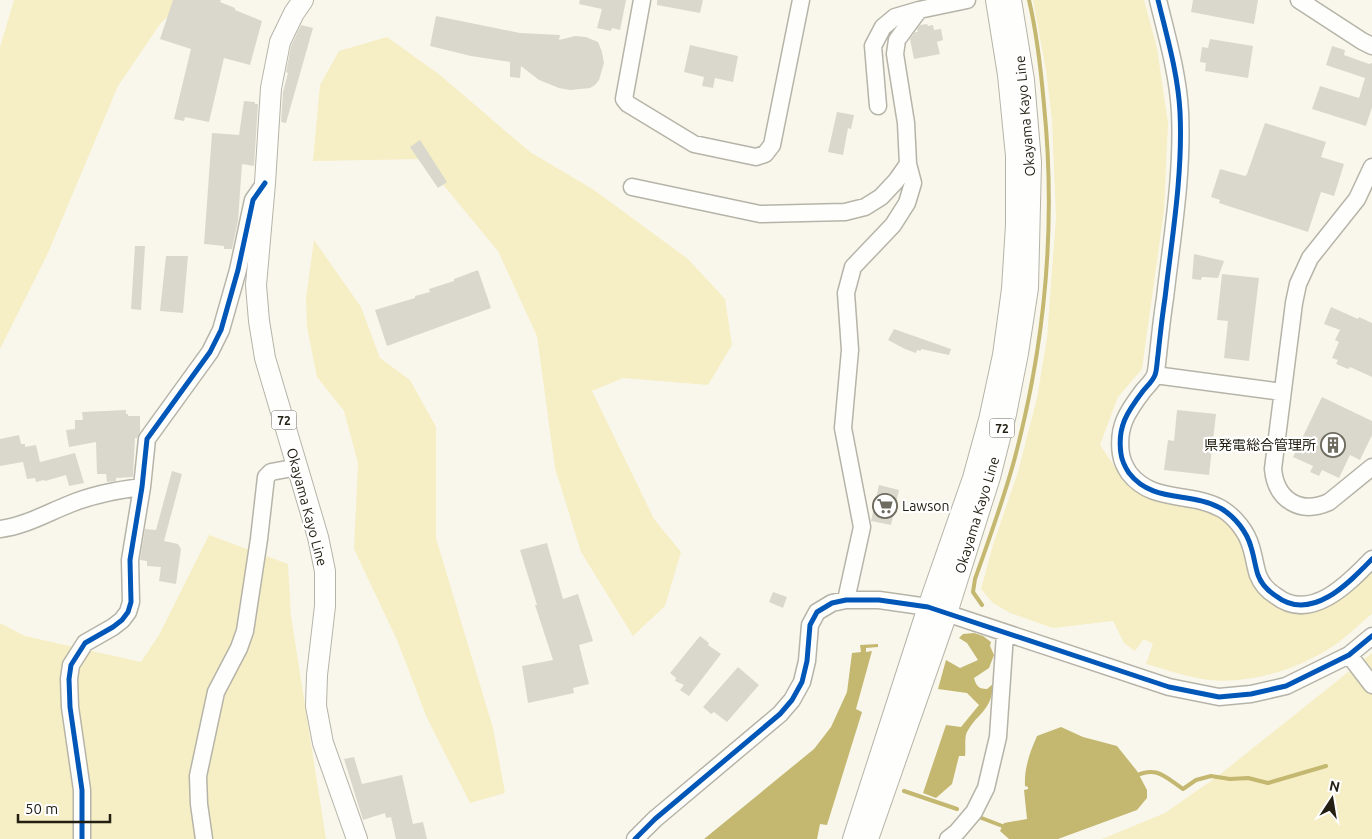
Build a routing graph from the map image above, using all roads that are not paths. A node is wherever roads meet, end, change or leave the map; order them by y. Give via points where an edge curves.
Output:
1 (303, 0) edge
2 (642, 0) edge
3 (802, 0) edge
4 (968, 0) edge
5 (996, 0) edge
6 (1011, 0) edge
7 (1158, 0) edge
8 (1299, 0) edge
9 (919, 10) junction
10 (1372, 46) edge
11 (878, 106) dead end
12 (908, 164) junction
13 (1372, 167) edge
14 (265, 183) junction
15 (632, 187) dead end
16 (1155, 376) junction
17 (1282, 392) junction
18 (298, 467) junction
19 (1372, 467) edge
20 (142, 487) junction
21 (0, 529) edge
22 (1372, 559) edge
23 (846, 600) junction
24 (928, 607) junction
25 (947, 613) junction
26 (1005, 634) junction
27 (1372, 636) edge
28 (1349, 655) junction
29 (1372, 685) edge
30 (82, 839) edge
31 (204, 839) edge
32 (357, 839) edge
33 (635, 839) edge
34 (853, 839) edge
35 (868, 839) edge
36 (948, 839) edge

1 - 14 main road, Okayama Kayo Line / 72 via 278,51 271,88
2 - 3 street via 624,99 694,144 756,156 765,154 772,145
4 - 9 street
5 - 24 main road, Okayama Kayo Line / 72 via 1016,156 1012,289 1003,355 989,420 973,478
6 - 25 main road, Okayama Kayo Line / 72 via 1024,80 1031,162 1028,288 1006,414 990,477
7 - 16 street via 1175,72 1180,111 1180,155
8 - 10 street
9 - 11 street via 895,17 884,27 873,46
9 - 12 street via 897,40 895,54 906,122
12 - 15 street via 881,197 865,207 845,212 760,214
12 - 23 street via 913,183 907,203 893,225 853,267 846,293 850,350 843,428 862,526
13 - 17 street via 1357,199 1317,247 1304,269 1294,303
14 - 18 main road, Okayama Kayo Line / 72 via 256,285 259,321 265,358
14 - 20 street via 253,200 221,330 210,352 147,439
16 - 17 street
16 - 22 street via 1125,417 1120,437 1122,458 1133,478 1154,492 1212,504 1224,511 1244,531 1264,585 1286,602 1301,605 1330,596
17 - 19 street via 1274,469 1277,486 1288,500 1305,507 1322,505
18 - 31 street via 271,472 266,477 245,631 216,692 198,776
18 - 32 main road, Okayama Kayo Line / 72 via 325,571 316,706 323,743
20 - 21 street via 93,496 33,520
20 - 30 street via 130,560 131,602 128,612 113,627 85,643 71,665 70,707 82,790
23 - 24 street via 879,600
23 - 33 street via 832,603 818,612 810,624 802,682 780,714 654,819
24 - 25 street
24 - 34 main road, Okayama Kayo Line / 72
25 - 26 street
25 - 35 main road, Okayama Kayo Line / 72
26 - 28 street via 1169,688 1219,697 1286,686
26 - 36 street via 998,737 986,788 974,812
27 - 28 street
28 - 29 street

